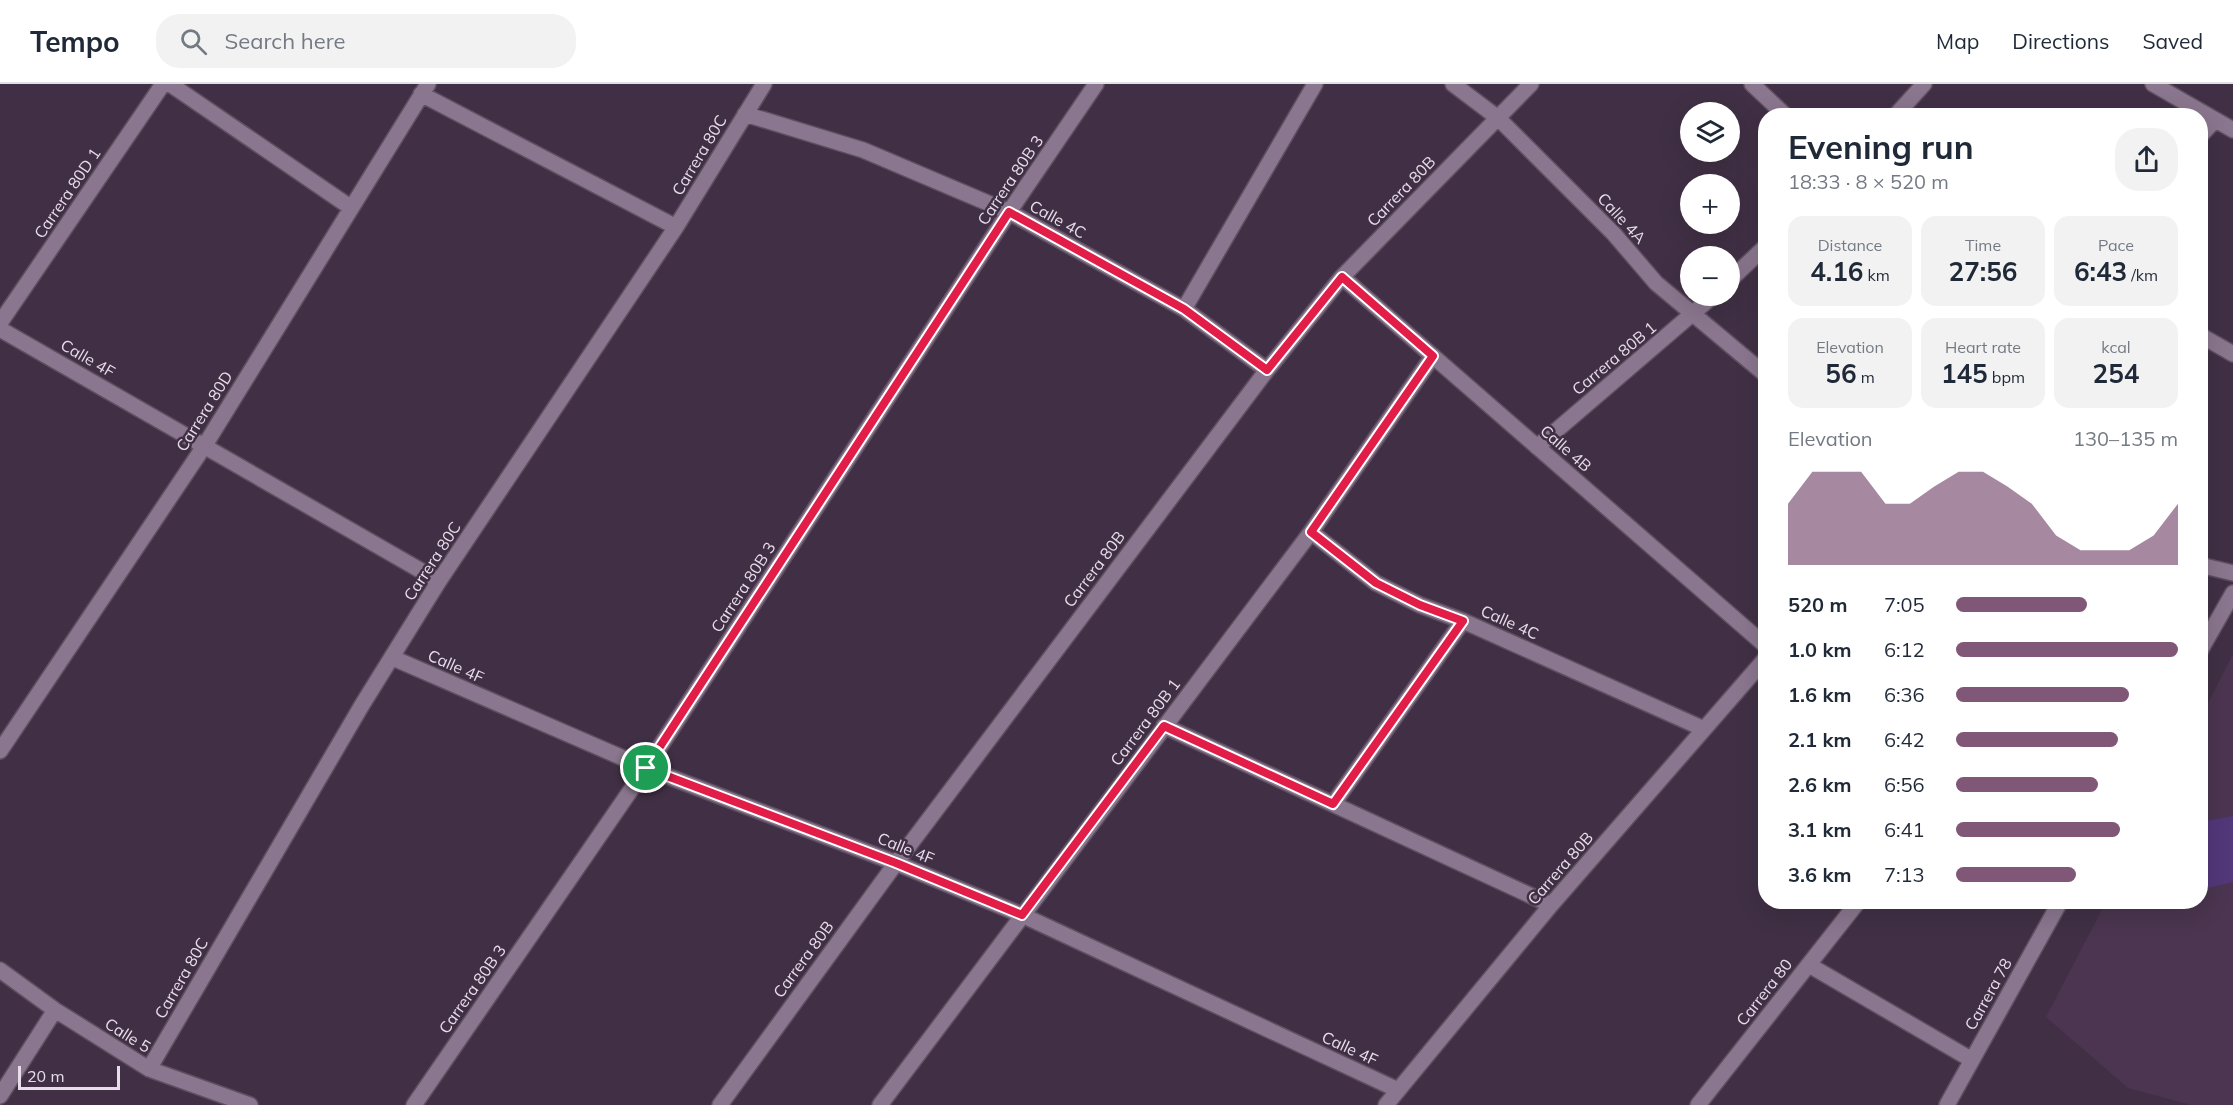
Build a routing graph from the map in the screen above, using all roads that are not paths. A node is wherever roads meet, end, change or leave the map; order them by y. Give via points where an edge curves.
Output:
1 (163, 84) edge
2 (170, 84) edge
3 (764, 84) edge
4 (1096, 84) edge
5 (1315, 84) edge
6 (1453, 84) edge
7 (1531, 84) edge
8 (1752, 84) edge
9 (1924, 84) edge
10 (2153, 84) edge
11 (424, 89) edge
12 (1778, 108) edge
13 (1902, 108) edge
14 (2194, 108) edge
15 (745, 114) junction
16 (2208, 116) edge
17 (1498, 117) junction
18 (2215, 120) junction
19 (2208, 127) edge
20 (2233, 130) edge
21 (350, 207) junction
22 (1009, 212) junction
23 (676, 227) junction
24 (1758, 254) edge
25 (1740, 271) edge
26 (1342, 277) junction
27 (1702, 306) edge
28 (1184, 309) junction
29 (1694, 314) junction
30 (0, 323) edge
31 (0, 329) edge
32 (2208, 340) edge
33 (2233, 354) edge
34 (1433, 356) junction
35 (1758, 368) edge
36 (1267, 370) junction
37 (205, 445) junction
38 (1537, 447) junction
39 (1311, 532) junction
40 (2208, 567) edge
41 (2233, 573) edge
42 (439, 581) junction
43 (2233, 593) edge
44 (1463, 621) junction
45 (2208, 637) edge
46 (1758, 639) edge
47 (393, 658) junction
48 (1758, 667) edge
49 (1164, 726) junction
50 (1704, 729) junction
51 (0, 751) edge
52 (646, 768) junction
53 (1333, 804) junction
54 (896, 863) junction
55 (1551, 905) junction
56 (1853, 909) edge
57 (2056, 909) edge
58 (1022, 915) junction
59 (1809, 965) junction
60 (0, 970) edge
61 (55, 1010) junction
62 (1972, 1060) junction
63 (149, 1069) junction
64 (1398, 1090) junction
65 (0, 1096) edge
66 (884, 1104) edge
67 (250, 1105) edge
68 (414, 1105) edge
69 (720, 1105) edge
70 (1386, 1105) edge
71 (1698, 1105) edge
72 (1947, 1105) edge

1 - 30 street, Carrera 80D 1
2 - 21 street
3 - 15 street, Carrera 80C
4 - 22 street, Carrera 80B 3
5 - 28 street
6 - 17 street, Calle 4A
7 - 17 street, Carrera 80B
8 - 12 street
9 - 13 street
10 - 14 street
11 - 21 street, Carrera 80D
11 - 23 street
15 - 22 street, Calle 4C via 863,150
15 - 23 street, Carrera 80C
16 - 18 street
17 - 26 street, Carrera 80B
17 - 29 street, Calle 4A via 1614,234 1656,283
18 - 19 street
18 - 20 street
21 - 37 street, Carrera 80D
22 - 28 street, Calle 4C
22 - 52 street, Carrera 80B 3
23 - 42 street, Carrera 80C
24 - 25 street
26 - 34 street, Calle 4B
26 - 36 street, Carrera 80B
27 - 29 street, Carrera 80B 1
28 - 36 street, Calle 4C
29 - 35 street, Calle 4A
29 - 38 street, Carrera 80B 1
31 - 37 street, Calle 4F
32 - 33 street
34 - 38 street, Calle 4B
34 - 39 street, Carrera 80B 1
36 - 54 street, Carrera 80B
37 - 42 street, Calle 4F
37 - 51 street, Carrera 80D
38 - 46 street, Calle 4B
39 - 44 street, Calle 4C via 1376,583
39 - 49 street, Carrera 80B 1
40 - 41 street
42 - 47 street, Carrera 80C
43 - 45 street
44 - 50 street, Calle 4C
44 - 53 street
47 - 52 street, Calle 4F
47 - 63 street, Carrera 80C
48 - 50 street, Carrera 80B
49 - 53 street
49 - 58 street, Carrera 80B 1
50 - 55 street, Carrera 80B
52 - 54 street, Calle 4F
52 - 68 street, Carrera 80B 3
53 - 55 street
54 - 58 street, Calle 4F
54 - 69 street, Carrera 80B
55 - 64 street, Carrera 80B
56 - 59 street, Carrera 80
57 - 62 street, Carrera 78
58 - 64 street, Calle 4F
58 - 66 street, Carrera 80B 1
59 - 62 street
59 - 71 street, Carrera 80
60 - 61 street, Calle 5
61 - 63 street, Calle 5
61 - 65 street
62 - 72 street, Carrera 78
63 - 67 street, Calle 5
64 - 70 street, Carrera 80B

